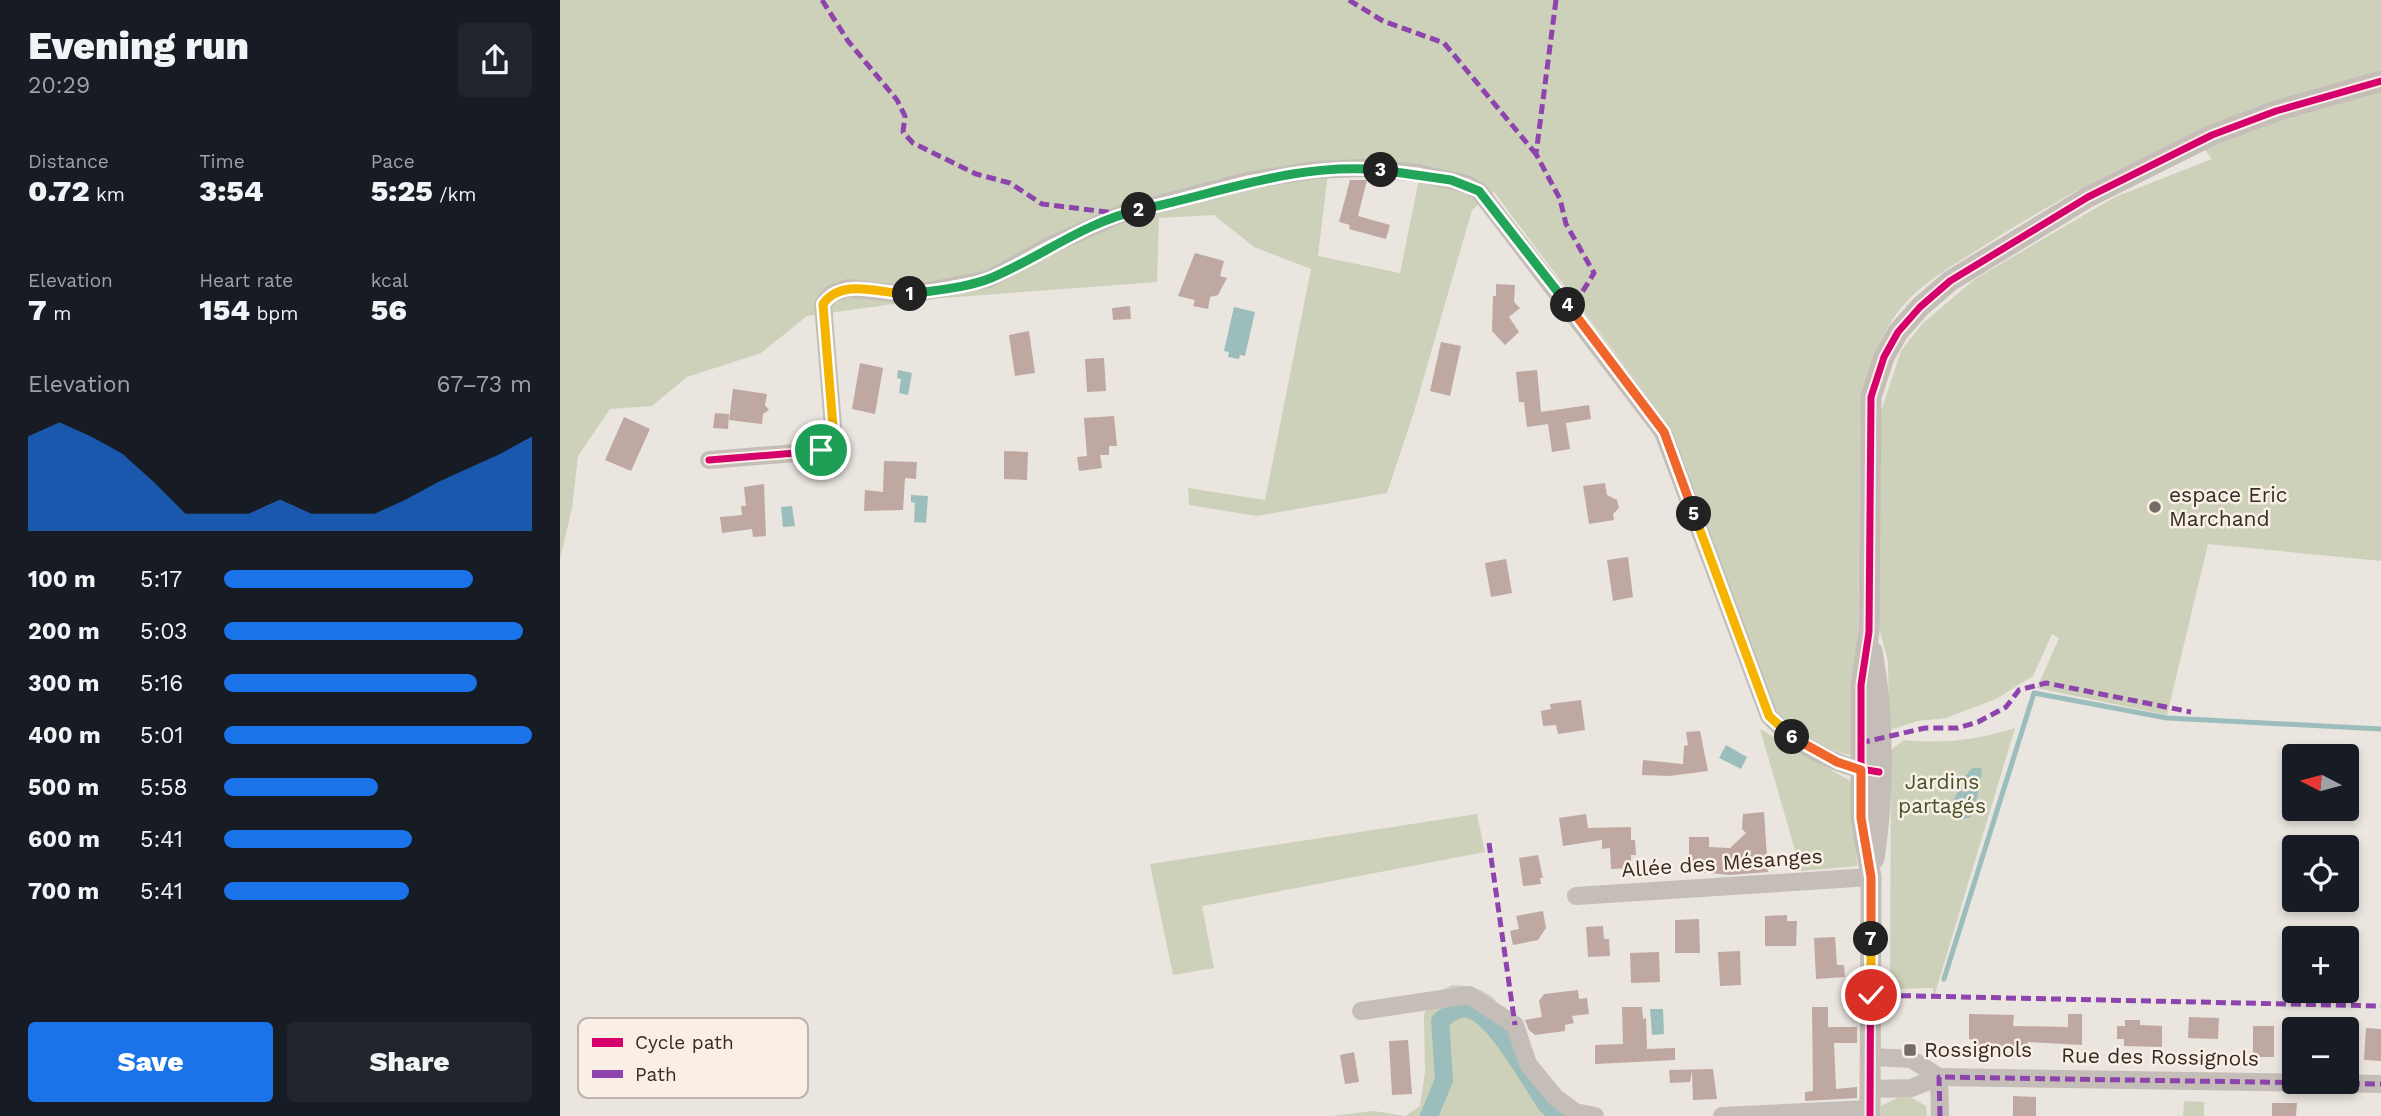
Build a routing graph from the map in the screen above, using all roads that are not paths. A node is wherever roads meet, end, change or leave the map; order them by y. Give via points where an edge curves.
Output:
1 (2381, 81) edge
2 (709, 460) dead end
3 (1870, 771) junction
4 (1871, 877) junction
5 (1576, 896) dead end
6 (1362, 1011) dead end
7 (1871, 1057) junction
8 (1939, 1077) junction
9 (2381, 1084) edge
10 (1870, 1105) edge
11 (1595, 1116) edge
12 (1722, 1116) edge
13 (1940, 1116) edge

1 - 3 street via 2276,111 2149,164 1951,281 1898,332 1871,397 1868,632 1861,684
2 - 3 street via 821,450 834,439 823,304 831,294 848,288 908,295 989,279 1122,214 1247,181 1363,168 1451,180 1479,191 1664,432 1769,716 1786,734 1837,762
3 - 4 street via 1861,818
4 - 5 street, Allée des Mésanges
4 - 7 street
6 - 11 street via 1469,995 1515,1025 1528,1064 1555,1097 1575,1112
7 - 8 street via 1911,1059
7 - 10 street
8 - 9 street, Rue des Rossignols
8 - 10 street, Rue des Rossignols
8 - 13 street
10 - 12 street, Rue des Rossignols

